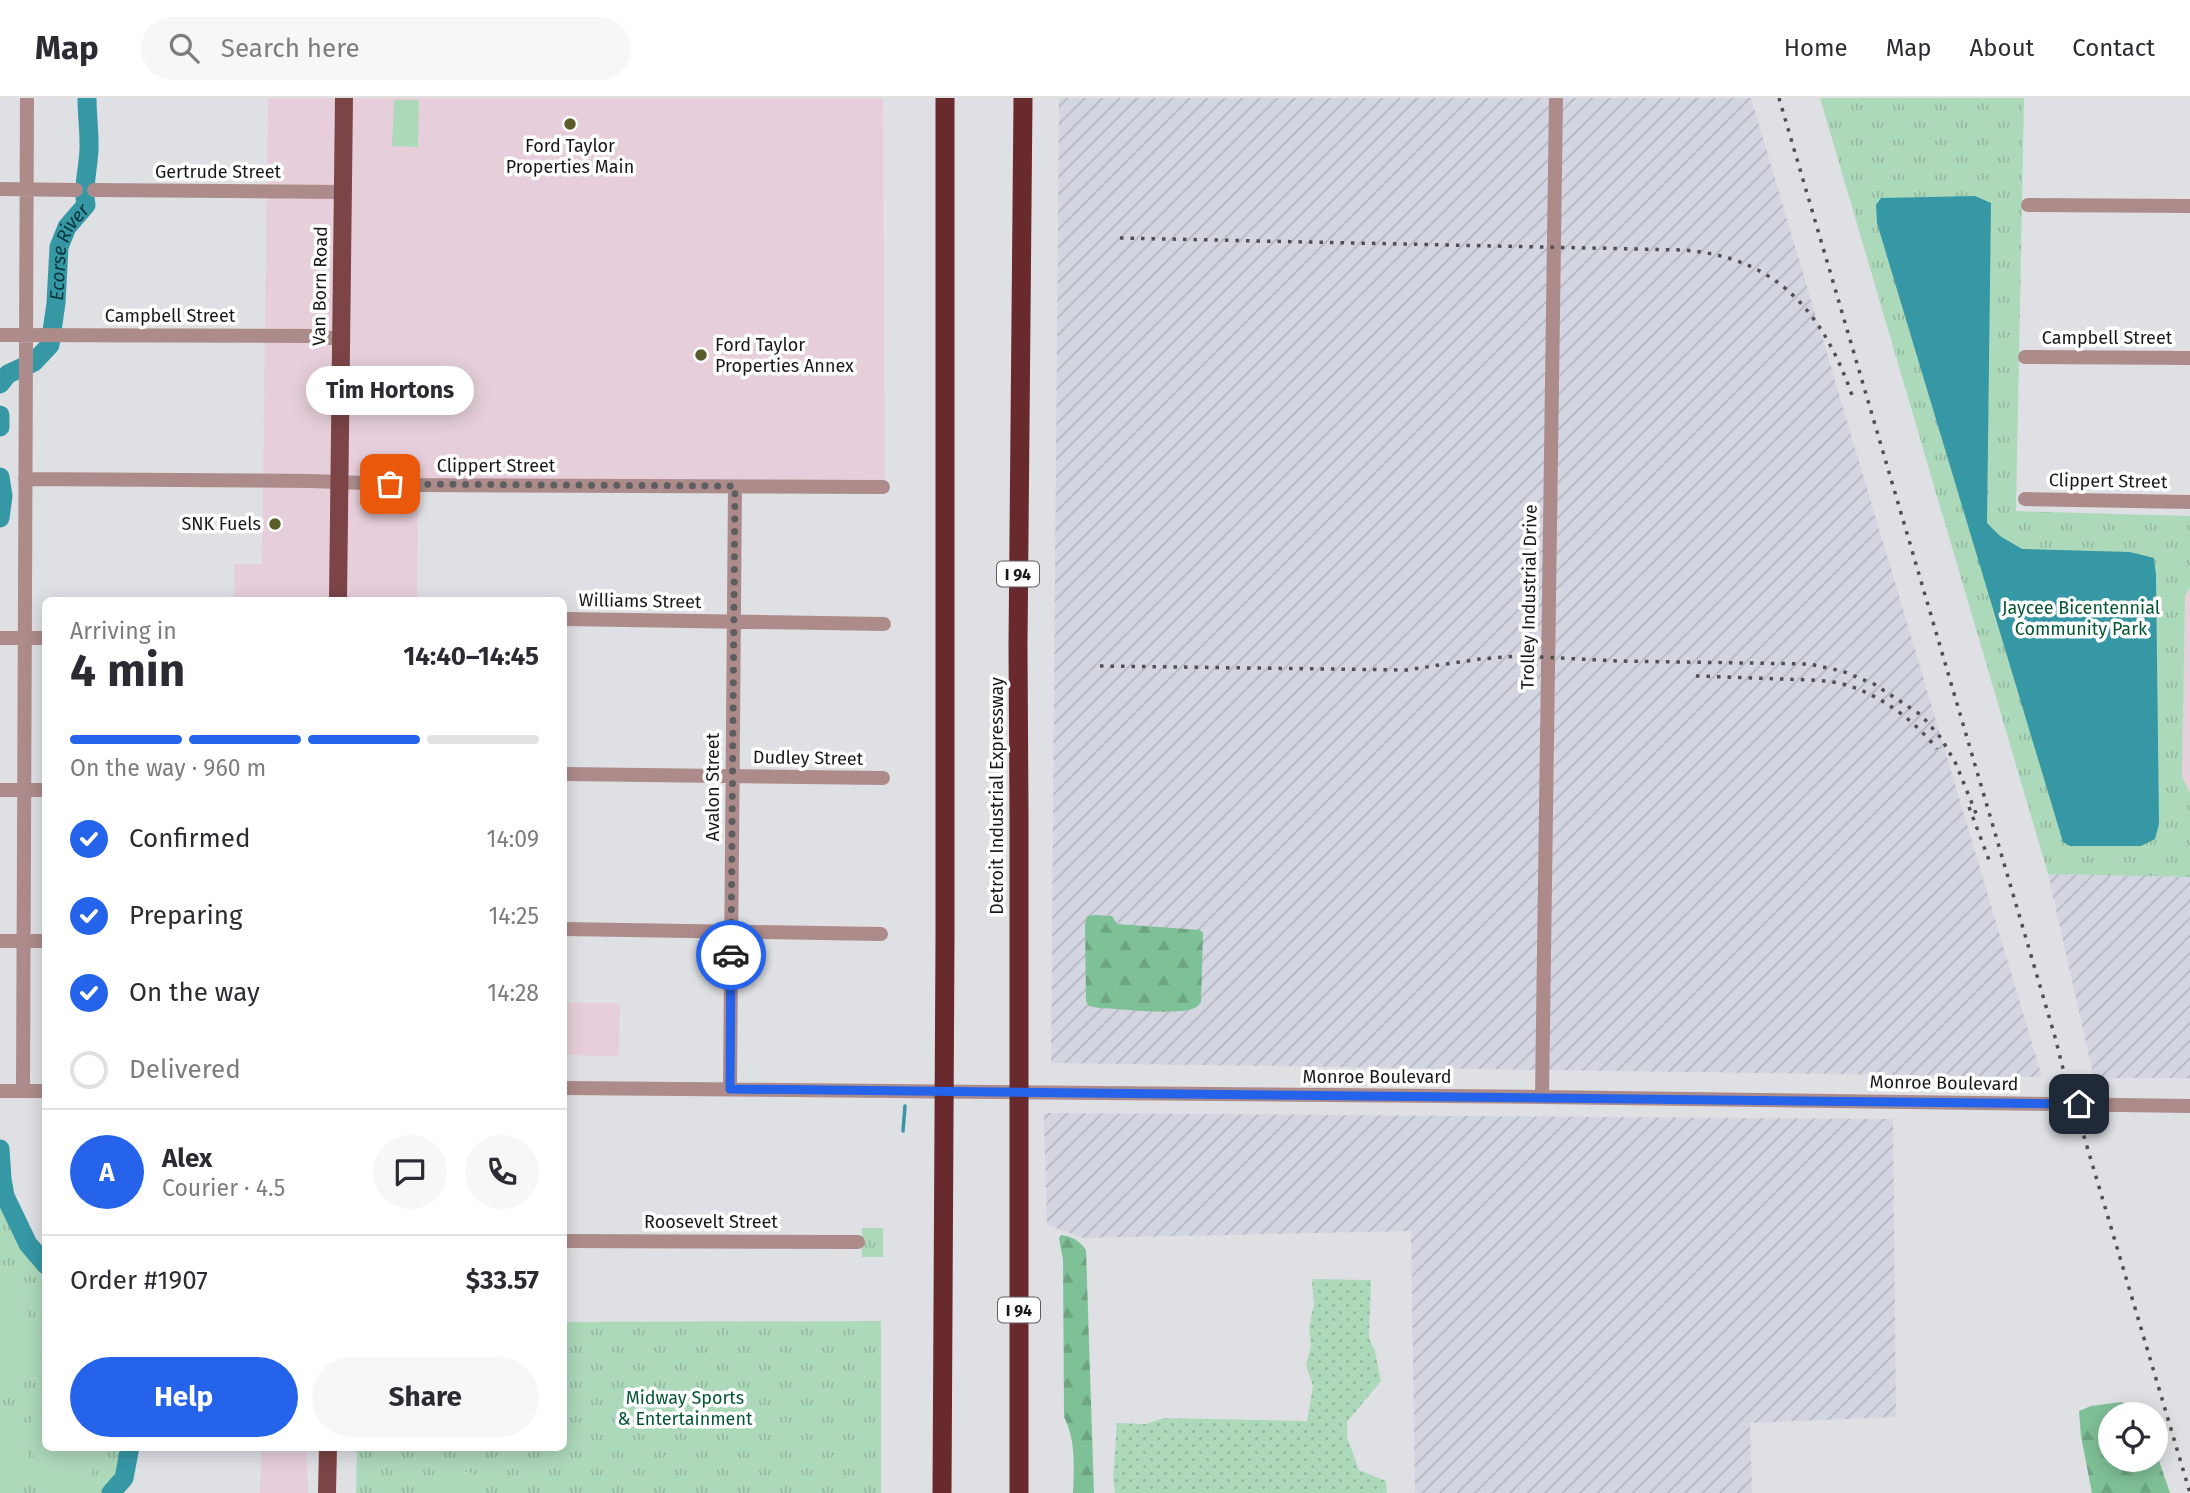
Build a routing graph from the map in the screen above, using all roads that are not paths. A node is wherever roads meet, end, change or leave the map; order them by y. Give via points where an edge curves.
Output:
1 (27, 98) edge
2 (344, 98) edge
3 (945, 98) edge
4 (1023, 98) edge
5 (1556, 98) edge
6 (0, 190) edge
7 (27, 190) junction
8 (76, 190) dead end
9 (94, 190) dead end
10 (342, 192) junction
11 (2028, 205) dead end
12 (2190, 206) edge
13 (0, 335) edge
14 (28, 335) junction
15 (340, 339) junction
16 (2025, 357) dead end
17 (2190, 358) edge
18 (25, 479) junction
19 (339, 483) junction
20 (735, 486) junction
21 (883, 488) dead end
22 (2025, 499) dead end
23 (2190, 502) edge
24 (338, 597) edge
25 (567, 619) edge
26 (734, 622) junction
27 (884, 624) dead end
28 (0, 638) edge
29 (24, 638) junction
30 (42, 638) edge
31 (567, 774) edge
32 (733, 776) junction
33 (883, 778) dead end
34 (0, 790) edge
35 (23, 790) junction
36 (42, 790) edge
37 (567, 929) edge
38 (731, 932) junction
39 (881, 934) dead end
40 (0, 941) edge
41 (24, 941) junction
42 (42, 942) edge
43 (567, 1088) edge
44 (730, 1089) junction
45 (11, 1091) edge
46 (42, 1091) edge
47 (1542, 1097) junction
48 (2190, 1106) edge
49 (567, 1241) edge
50 (858, 1242) dead end
51 (328, 1451) edge
52 (327, 1493) edge
53 (942, 1493) edge
54 (1019, 1493) edge

1 - 7 street
2 - 10 main road, Van Born Road
3 - 53 highway
4 - 54 highway, Detroit Industrial Expressway / I 94 via 1017,645
5 - 47 street, Trolley Industrial Drive
6 - 7 street
7 - 8 street
7 - 14 street
9 - 10 street, Gertrude Street
10 - 15 main road, Van Born Road
11 - 12 street
13 - 14 street, Campbell Street
14 - 15 street, Campbell Street
14 - 18 street
15 - 19 main road, Van Born Road
16 - 17 street, Campbell Street
18 - 19 street, Clippert Street
18 - 29 street
19 - 20 street, Clippert Street
19 - 24 main road, Van Born Road
20 - 21 street, Clippert Street
20 - 26 street, Avalon Street
22 - 23 street, Clippert Street
25 - 26 street, Williams Street
26 - 27 street, Williams Street
26 - 32 street, Avalon Street
28 - 29 street
29 - 30 street
29 - 35 street
31 - 32 street, Dudley Street
32 - 33 street, Dudley Street
32 - 38 street, Avalon Street
34 - 35 street
35 - 36 street
35 - 41 street
37 - 38 street
38 - 39 street
38 - 44 street, Avalon Street
40 - 41 street
41 - 42 street
41 - 45 street
43 - 44 street, Monroe Boulevard
44 - 47 street, Monroe Boulevard
45 - 46 street
47 - 48 street, Monroe Boulevard
49 - 50 street, Roosevelt Street
51 - 52 main road

